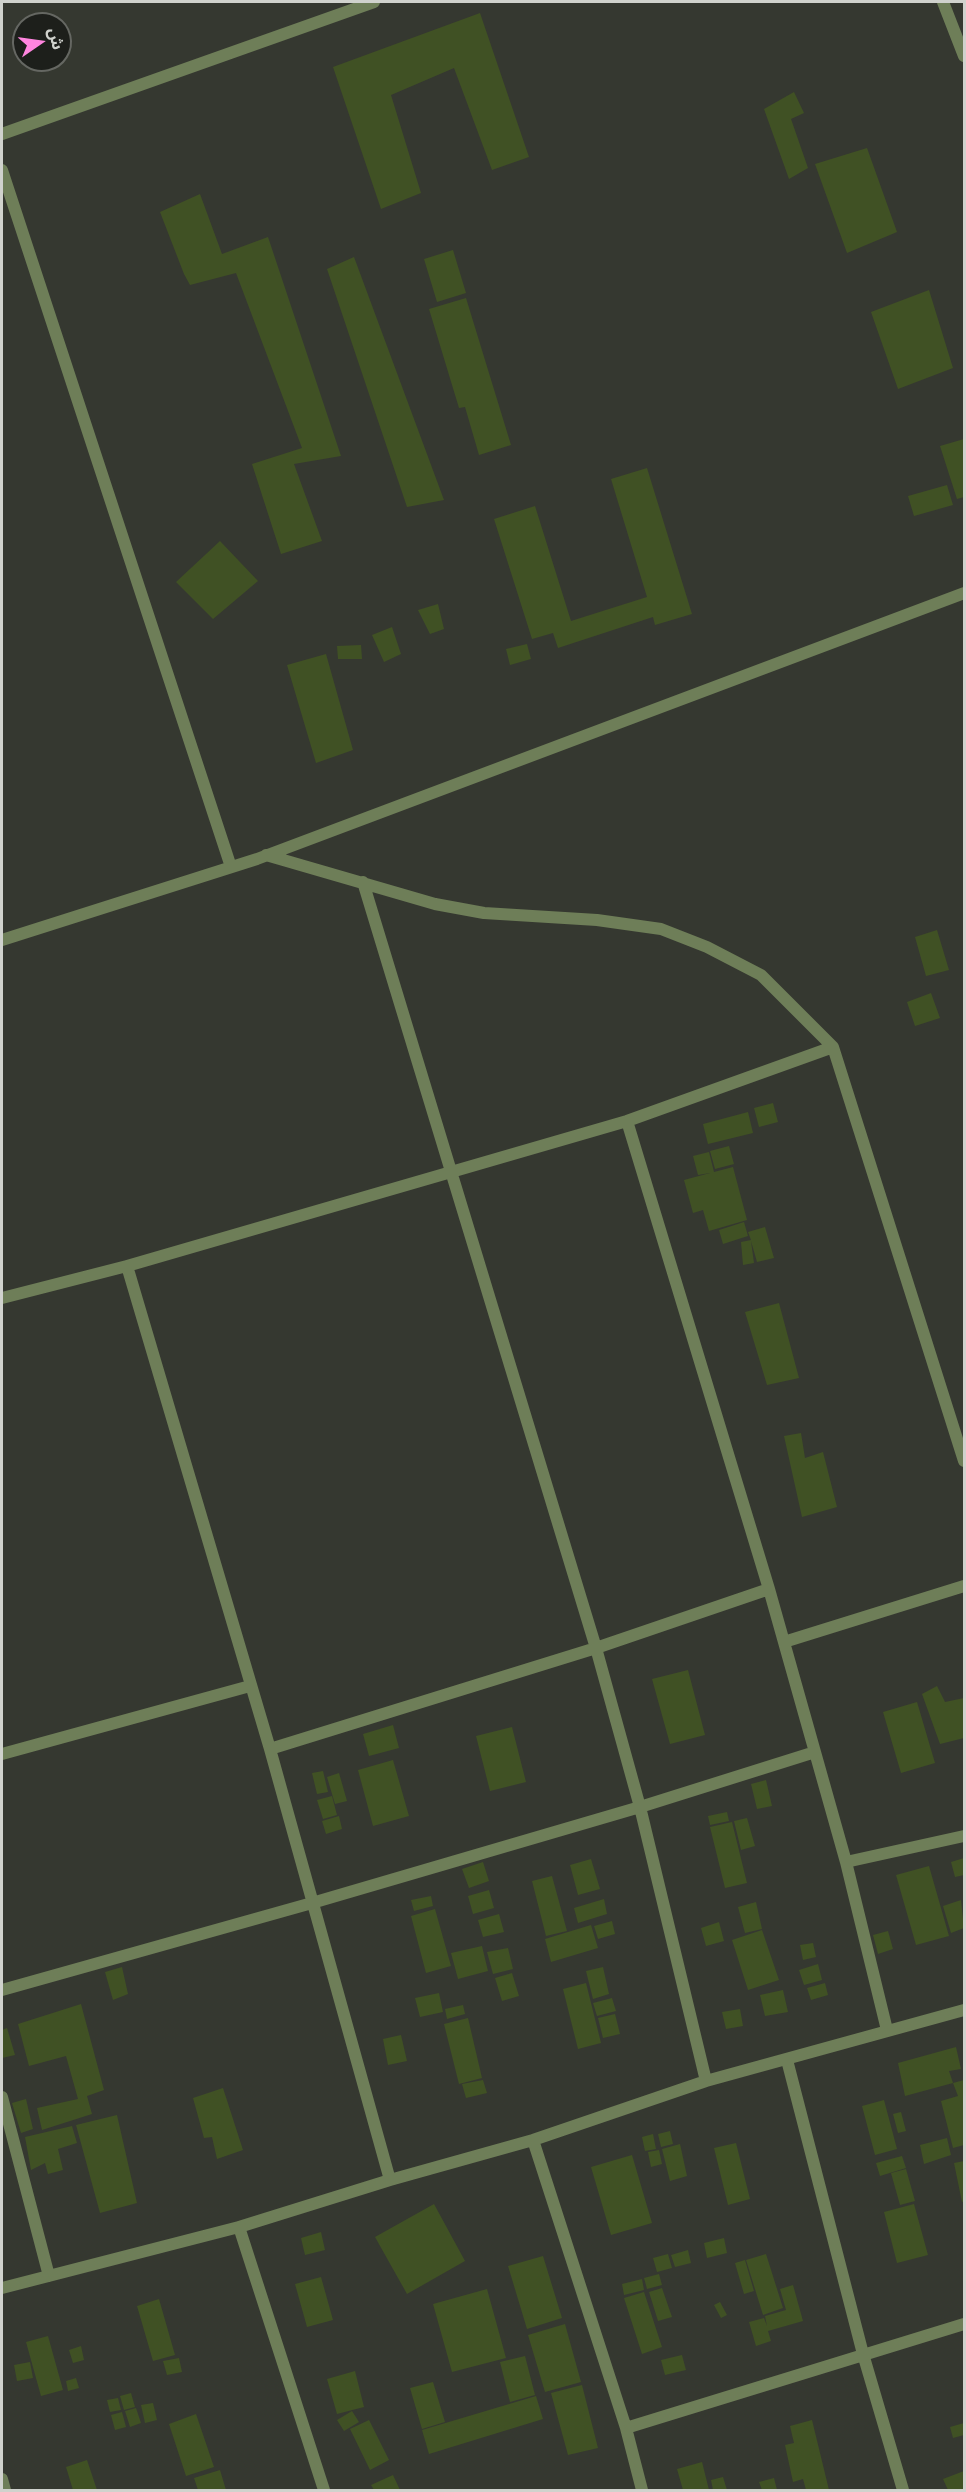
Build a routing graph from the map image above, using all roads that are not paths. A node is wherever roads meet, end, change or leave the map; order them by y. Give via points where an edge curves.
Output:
1 (374, 2) edge
2 (943, 2) edge
3 (964, 56) edge
4 (2, 134) edge
5 (2, 170) edge
6 (964, 593) edge
7 (266, 855) junction
8 (231, 867) junction
9 (363, 882) junction
10 (2, 940) edge
11 (833, 1047) junction
12 (627, 1121) junction
13 (452, 1171) junction
14 (127, 1266) junction
15 (2, 1298) edge
16 (964, 1461) edge
17 (964, 1586) edge
18 (769, 1589) junction
19 (784, 1642) junction
20 (596, 1648) junction
21 (250, 1686) junction
22 (270, 1749) junction
23 (815, 1752) junction
24 (2, 1754) edge
25 (639, 1807) junction
26 (964, 1836) edge
27 (846, 1862) junction
28 (312, 1903) junction
29 (2, 1990) edge
30 (964, 2010) edge
31 (887, 2030) junction
32 (787, 2060) junction
33 (706, 2081) junction
34 (2, 2097) edge
35 (533, 2140) junction
36 (390, 2180) junction
37 (239, 2227) junction
38 (49, 2276) junction
39 (2, 2288) edge
40 (964, 2324) edge
41 (863, 2354) junction
42 (626, 2428) junction
43 (2, 2479) edge
44 (5, 2490) edge
45 (324, 2490) edge
46 (642, 2490) edge
47 (903, 2490) edge

1 - 4 street
2 - 3 street
5 - 8 street
6 - 7 street
7 - 8 street
7 - 9 street
8 - 10 street
9 - 11 street via 393,894 484,913 597,920 661,930 707,947 761,975
9 - 13 street
11 - 12 street
11 - 16 street
12 - 13 street
12 - 18 street
13 - 14 street
13 - 20 street
14 - 15 street
14 - 21 street
17 - 19 street
18 - 19 street
18 - 20 street
19 - 23 street
20 - 22 street
20 - 25 street
21 - 22 street
21 - 24 street
22 - 28 street
23 - 25 street
23 - 27 street
25 - 28 street
25 - 33 street
26 - 27 street
27 - 31 street
28 - 29 street
28 - 36 street
30 - 31 street
31 - 32 street
32 - 33 street
32 - 41 street
33 - 35 street
34 - 38 street
35 - 36 street
35 - 42 street
36 - 37 street
37 - 38 street
37 - 45 street
38 - 39 street
40 - 41 street
41 - 42 street
41 - 47 street
42 - 46 street
43 - 44 street

